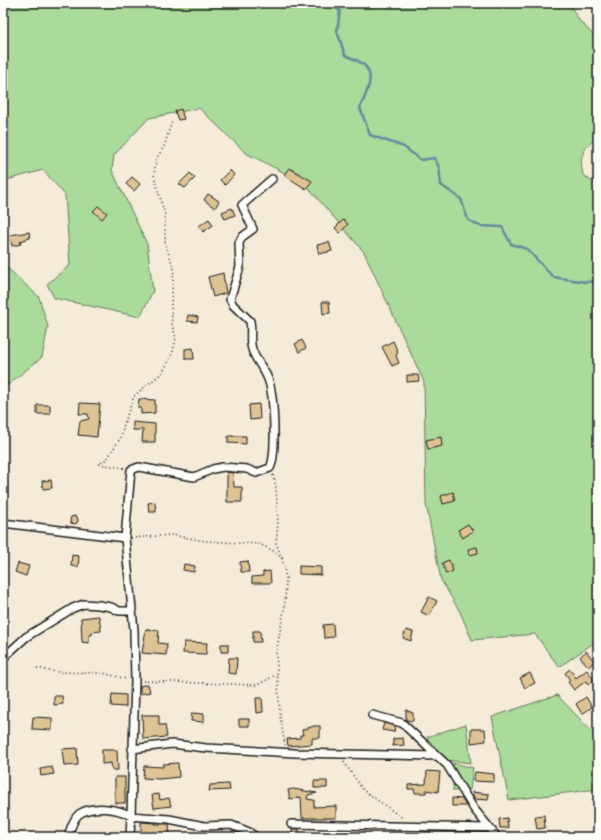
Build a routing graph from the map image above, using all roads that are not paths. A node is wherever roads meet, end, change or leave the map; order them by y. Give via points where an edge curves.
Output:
1 (272, 179) dead end
2 (3, 523) edge
3 (125, 538) junction
4 (132, 611) junction
5 (3, 658) edge
6 (372, 715) dead end
7 (132, 749) junction
8 (436, 756) junction
9 (131, 816) junction
10 (291, 824) dead end
11 (488, 828) junction
12 (68, 837) edge
13 (130, 837) edge
14 (256, 837) edge
15 (497, 837) edge

1 - 3 street via 242,205 253,229 242,237 239,243 240,267 230,299 250,321 252,348 271,388 274,409 274,457 270,468 256,473 248,469 223,467 194,477 139,467 131,470
2 - 3 street
3 - 4 street
4 - 5 street via 84,604 73,608 26,637
4 - 7 street via 135,681
6 - 8 street via 402,723
7 - 8 street via 172,744 286,753
7 - 9 street
8 - 11 street via 446,765
9 - 12 street via 103,809 91,810 78,815
9 - 13 street
9 - 14 street via 169,819 204,826 231,826
10 - 11 street
11 - 15 street

